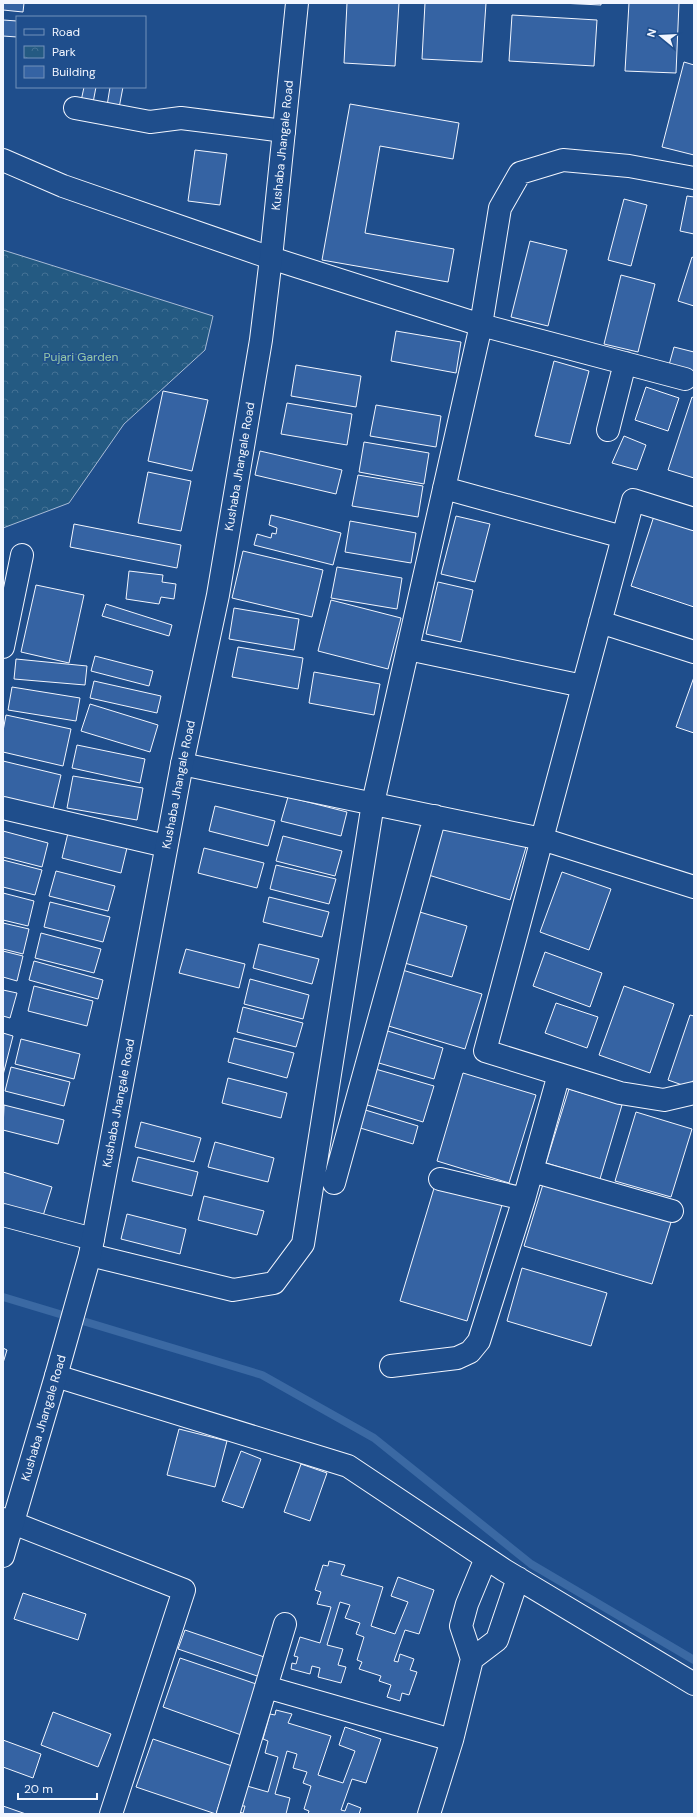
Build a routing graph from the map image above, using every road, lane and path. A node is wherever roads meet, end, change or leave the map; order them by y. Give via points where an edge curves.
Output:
1 (297, 3) edge
2 (75, 108) dead end
3 (284, 130) junction
4 (3, 160) edge
5 (694, 178) edge
6 (271, 258) junction
7 (481, 325) junction
8 (625, 363) junction
9 (685, 379) dead end
10 (608, 430) dead end
11 (444, 488) junction
12 (694, 519) edge
13 (623, 536) junction
14 (22, 555) dead end
15 (600, 622) junction
16 (3, 647) edge
17 (408, 648) junction
18 (694, 652) edge
19 (583, 686) junction
20 (182, 764) junction
21 (373, 803) junction
22 (3, 808) edge
23 (435, 816) junction
24 (542, 839) junction
25 (166, 846) junction
26 (694, 887) edge
27 (559, 1074) junction
28 (694, 1093) edge
29 (532, 1171) junction
30 (440, 1179) dead end
31 (334, 1183) dead end
32 (524, 1199) junction
33 (672, 1210) dead end
34 (3, 1215) edge
35 (89, 1256) junction
36 (391, 1366) dead end
37 (56, 1376) junction
38 (8, 1521) edge
39 (3, 1556) edge
40 (486, 1558) junction
41 (518, 1578) junction
42 (285, 1624) dead end
43 (472, 1659) junction
44 (694, 1684) edge
45 (266, 1687) junction
46 (452, 1740) junction
47 (111, 1814) edge
48 (228, 1814) edge
49 (429, 1814) edge

1 - 3 street, Kushaba Jhangale Road
2 - 3 street via 150,122 181,118
3 - 6 street, Kushaba Jhangale Road
4 - 6 street via 63,186
5 - 7 street via 629,166 563,160 520,173 500,208
6 - 7 street
6 - 20 street, Kushaba Jhangale Road via 261,340 218,595
7 - 8 street
7 - 11 street
8 - 9 street
8 - 10 street
11 - 13 street
11 - 17 street
12 - 13 street via 633,500
13 - 15 street
14 - 16 street
15 - 18 street
15 - 19 street
17 - 19 street
17 - 21 street
19 - 24 street
20 - 21 street
20 - 25 street, Kushaba Jhangale Road
21 - 23 street
21 - 35 street via 303,1244 274,1283 233,1290
22 - 25 street
23 - 24 street
23 - 31 street
24 - 26 street
24 - 27 street via 485,1051
25 - 35 street, Kushaba Jhangale Road
27 - 28 street via 620,1093 664,1100
27 - 29 street
29 - 32 street
29 - 33 street
30 - 32 street
32 - 36 street via 479,1341 470,1352 457,1358
34 - 35 street
35 - 37 street, Kushaba Jhangale Road
37 - 38 street, Kushaba Jhangale Road
37 - 40 street via 348,1466
38 - 39 street, Kushaba Jhangale Road
38 - 47 street via 184,1590
40 - 41 street
40 - 43 street via 461,1626
41 - 43 street via 497,1640
41 - 44 street
42 - 45 street
43 - 46 street
45 - 46 street
45 - 48 street
46 - 49 street

